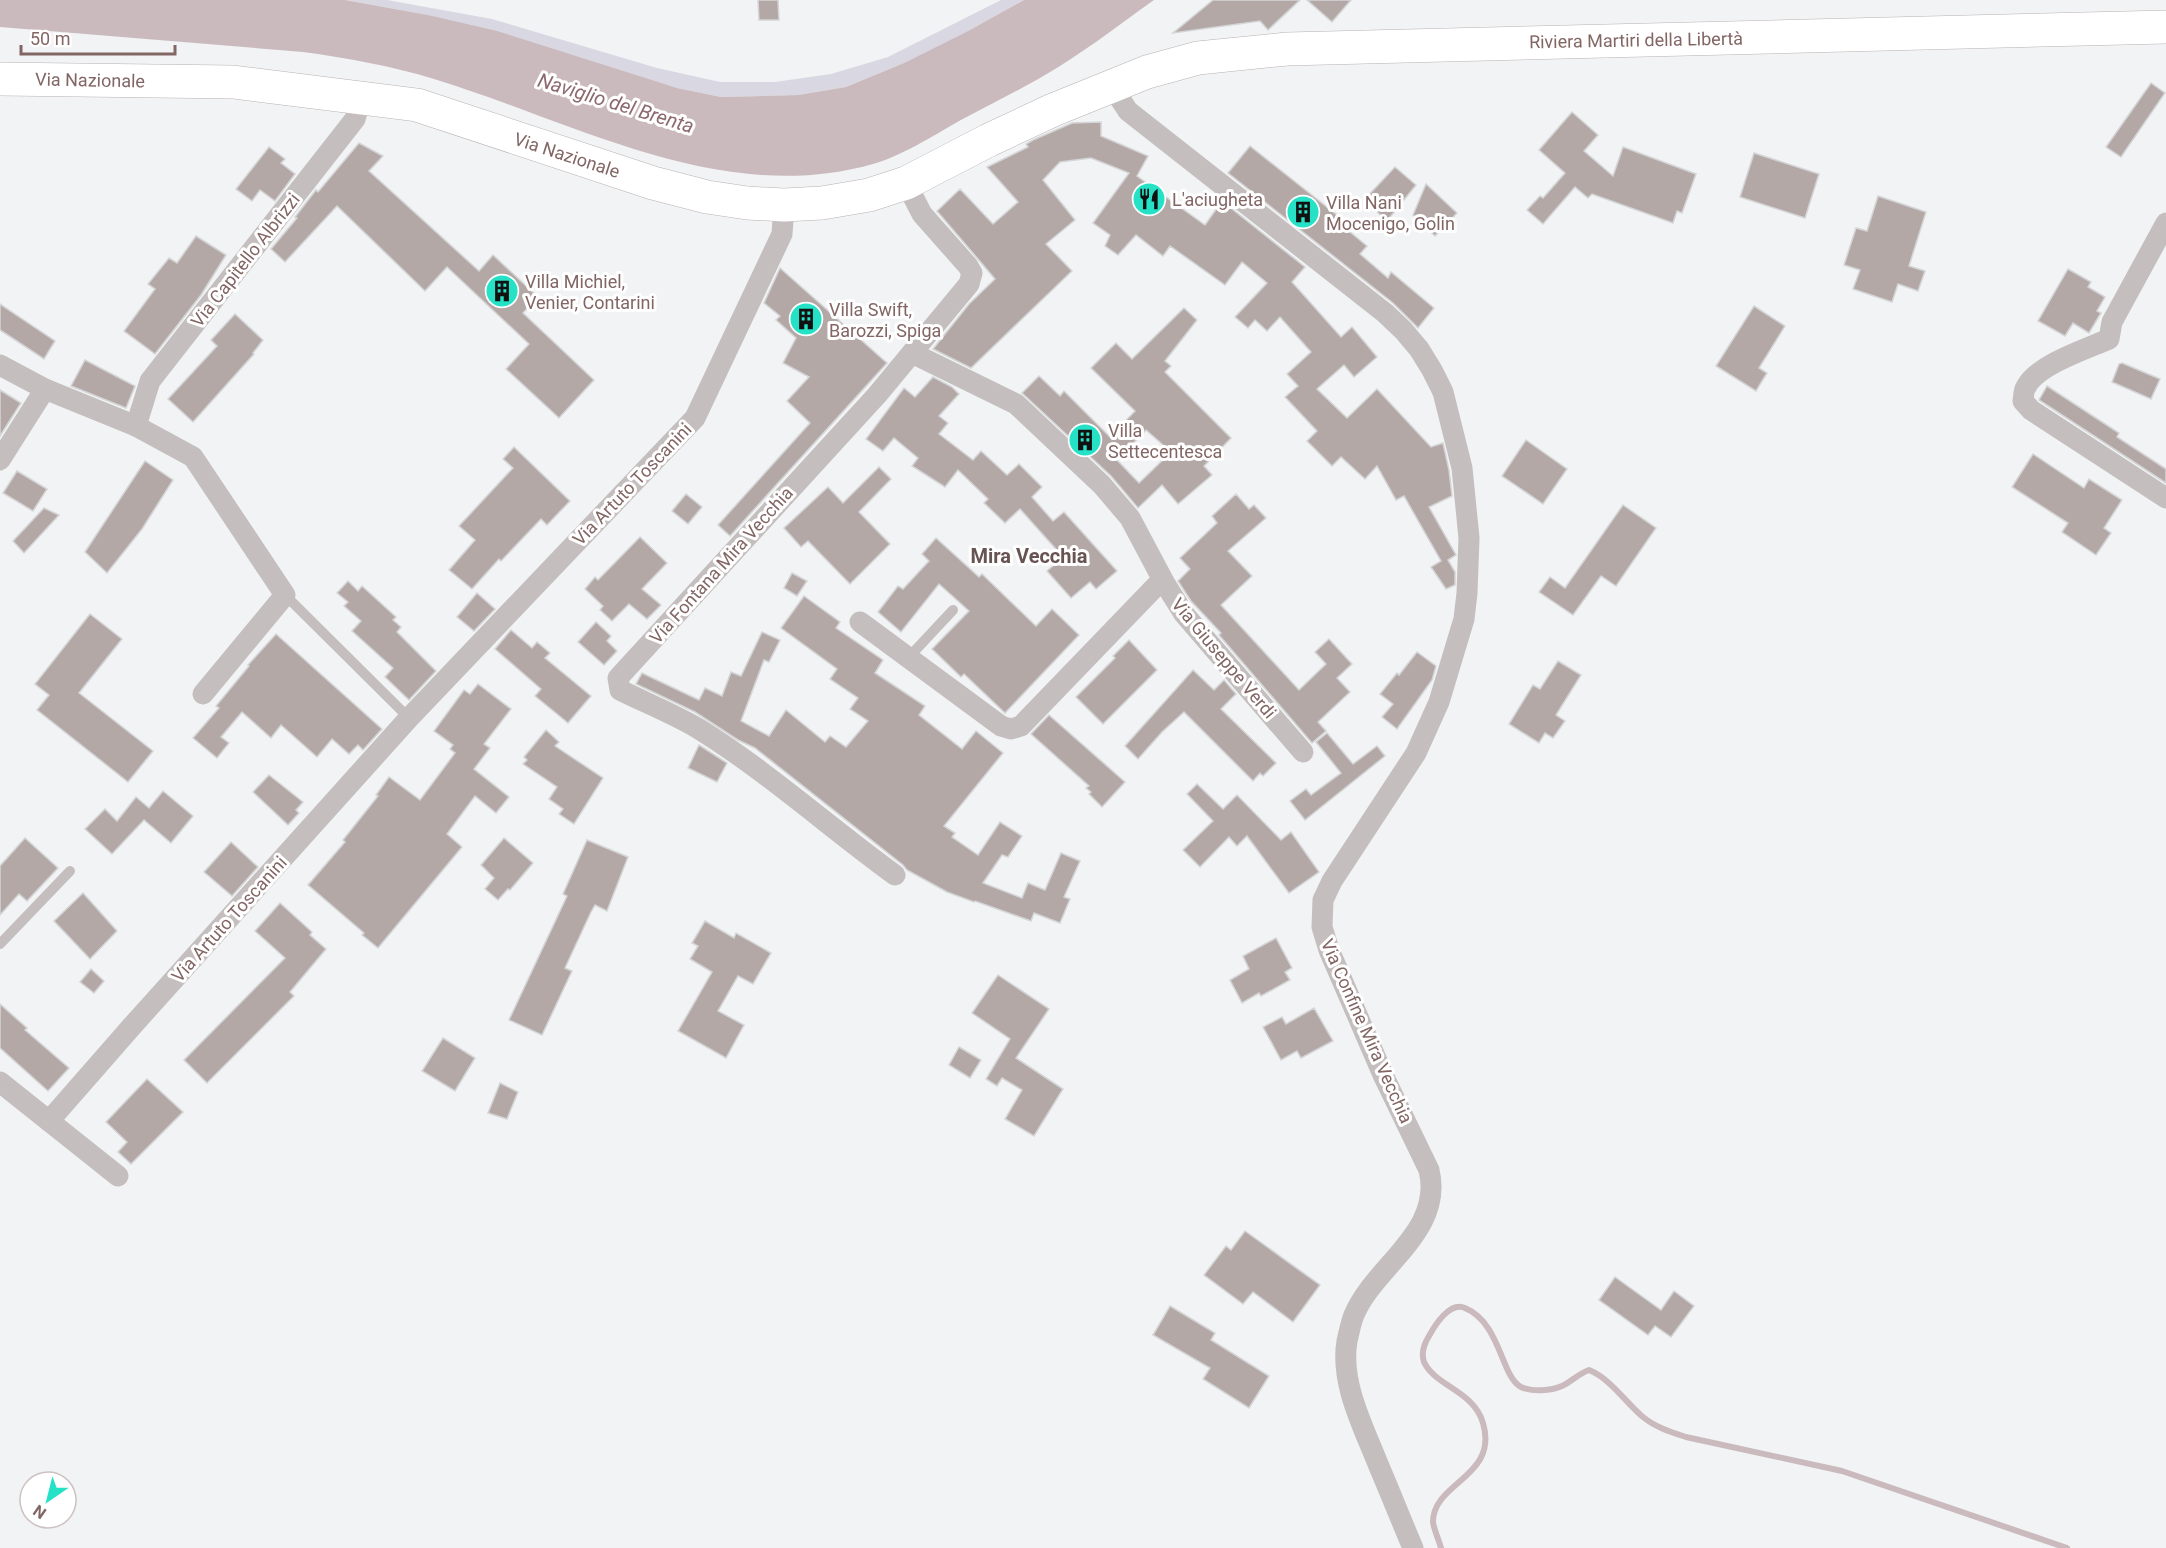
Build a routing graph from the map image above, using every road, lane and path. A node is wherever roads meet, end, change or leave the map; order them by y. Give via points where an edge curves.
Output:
1 (2166, 27) edge
2 (0, 79) edge
3 (1111, 85) junction
4 (361, 98) junction
5 (906, 183) junction
6 (784, 205) junction
7 (2166, 223) edge
8 (912, 353) junction
9 (0, 365) edge
10 (45, 389) junction
11 (136, 426) junction
12 (0, 460) edge
13 (2166, 498) edge
14 (1164, 582) junction
15 (285, 595) junction
16 (953, 610) dead end
17 (860, 622) dead end
18 (909, 657) junction
19 (202, 694) dead end
20 (409, 718) junction
21 (1303, 752) dead end
22 (70, 871) dead end
23 (895, 875) dead end
24 (0, 944) edge
25 (0, 1082) edge
26 (49, 1121) junction
27 (118, 1176) dead end
28 (1413, 1548) edge

1 - 3 main road, Riviera Martiri della Libertà via 1287,49 1198,58
2 - 4 main road, Via Nazionale via 232,82
3 - 5 main road, Via Nazionale
3 - 28 street, Via Confine Mira Vecchia via 1128,111 1404,330 1443,392 1462,468 1469,538 1464,620 1439,702 1416,753 1323,900 1322,927 1329,950 1429,1170 1432,1186 1423,1219 1362,1301 1347,1342 1350,1389
4 - 6 main road, Via Nazionale via 417,105 653,183 737,201
4 - 11 street, Via Capitello Albrizzi via 355,119 150,381
5 - 6 main road, Via Nazionale via 869,195
5 - 8 street, Via Fontana Mira Vecchia via 922,214 972,273 969,284
6 - 20 street, Via Artuto Toscanini via 782,234 695,418
7 - 13 street via 2112,322 2109,339 2057,362 2034,376 2024,389 2024,401 2031,410
8 - 14 street, Via Giuseppe Verdi via 1016,404 1102,485 1130,518
8 - 23 street, Via Fontana Mira Vecchia via 618,678 620,690 696,728 738,755
9 - 10 street
10 - 11 street
10 - 12 street
11 - 15 street via 193,457
14 - 18 street via 1021,726 1011,729 1001,726
14 - 21 street, Via Giuseppe Verdi via 1184,614
15 - 19 street
15 - 20 lane
16 - 18 lane
17 - 18 street
20 - 26 street, Via Artuto Toscanini
22 - 24 lane
25 - 26 street
26 - 27 street

